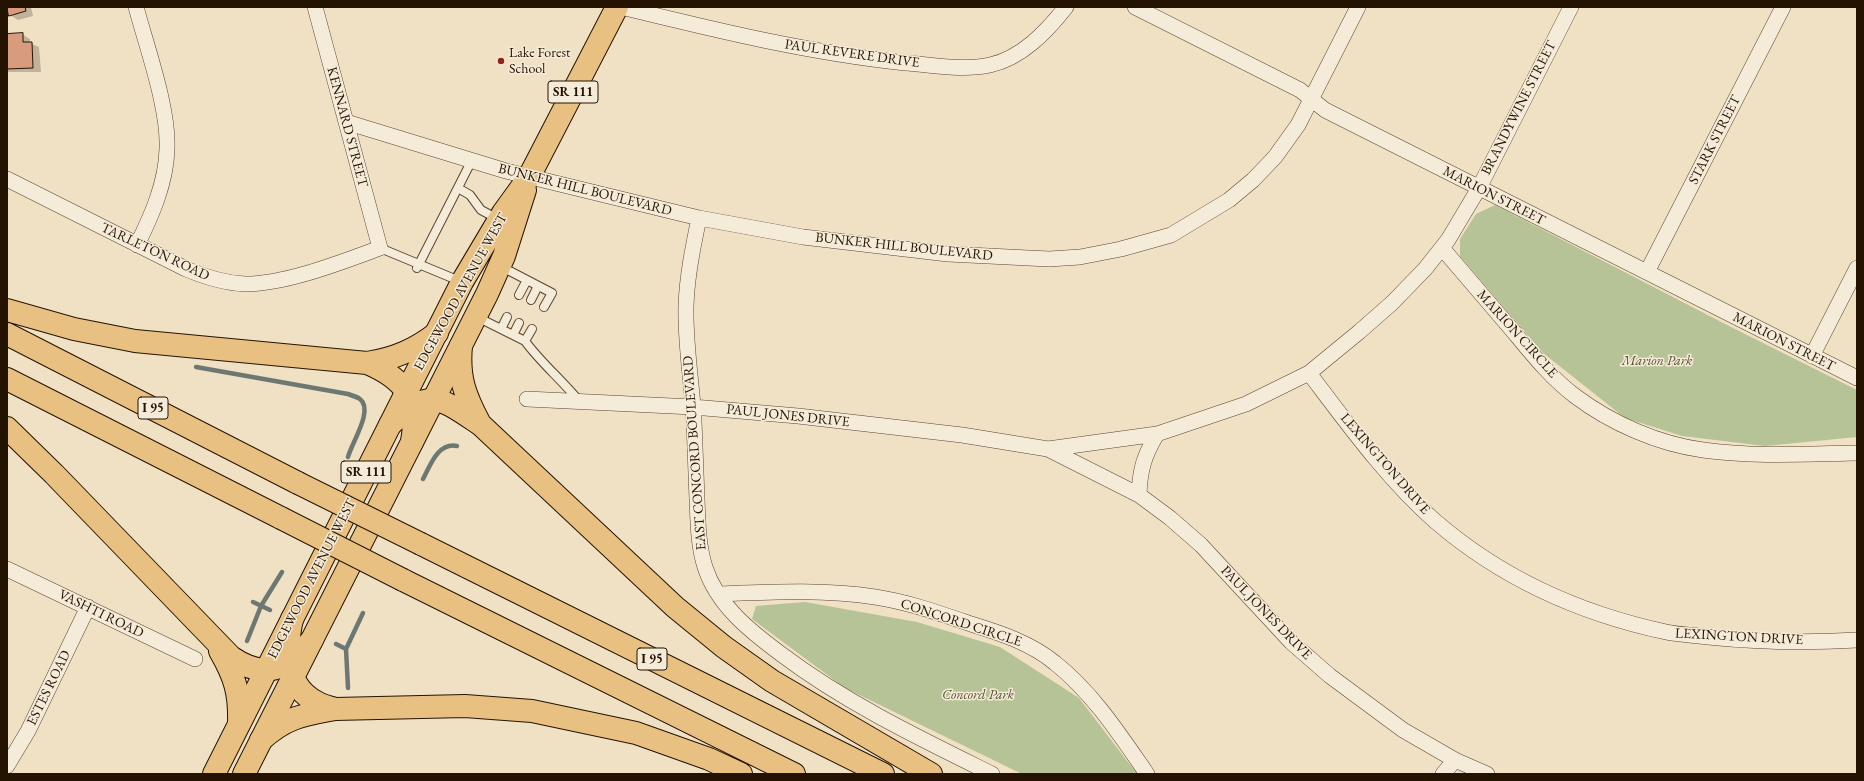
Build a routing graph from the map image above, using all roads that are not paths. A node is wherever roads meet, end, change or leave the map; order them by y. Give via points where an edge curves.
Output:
1 (136, 7) edge
2 (315, 7) edge
3 (617, 7) edge
4 (621, 7) edge
5 (1066, 7) edge
6 (1135, 7) edge
7 (1358, 7) edge
8 (1571, 7) edge
9 (1783, 7) edge
10 (1311, 100) junction
11 (346, 122) junction
12 (472, 160) junction
13 (529, 176) junction
14 (7, 179) edge
15 (458, 188) junction
16 (1478, 188) junction
17 (699, 218) junction
18 (499, 219) junction
19 (137, 245) junction
20 (380, 248) junction
21 (1442, 248) junction
22 (419, 266) junction
23 (500, 266) junction
24 (1857, 268) edge
25 (1648, 272) junction
26 (527, 280) junction
27 (462, 282) junction
28 (538, 286) junction
29 (519, 295) dead end
30 (531, 300) dead end
31 (544, 307) dead end
32 (7, 310) edge
33 (476, 316) junction
34 (508, 316) dead end
35 (519, 323) dead end
36 (501, 329) junction
37 (532, 330) dead end
38 (437, 333) junction
39 (7, 334) edge
40 (513, 334) junction
41 (525, 341) junction
42 (461, 346) junction
43 (1812, 356) junction
44 (367, 363) junction
45 (1309, 373) junction
46 (7, 378) edge
47 (1857, 378) edge
48 (1279, 388) joint
49 (418, 399) junction
50 (527, 399) dead end
51 (580, 401) junction
52 (693, 407) junction
53 (481, 425) junction
54 (7, 428) edge
55 (1157, 434) junction
56 (1048, 448) junction
57 (1857, 453) edge
58 (1139, 495) junction
59 (7, 569) edge
60 (718, 594) junction
61 (88, 607) junction
62 (292, 619) junction
63 (1857, 640) edge
64 (216, 643) junction
65 (195, 659) dead end
66 (266, 670) junction
67 (291, 670) junction
68 (335, 709) junction
69 (239, 724) junction
70 (261, 740) junction
71 (1455, 760) junction
72 (7, 766) edge
73 (214, 774) edge
74 (244, 774) edge
75 (741, 774) edge
76 (794, 774) edge
77 (883, 774) edge
78 (931, 774) edge
79 (992, 774) edge
80 (1147, 774) edge
81 (1443, 774) edge
82 (1487, 774) edge

1 - 19 street via 165,123 167,150 162,184 149,221
2 - 11 street, KENNARD STREET
3 - 13 main road, EDGEWOOD AVENUE WEST / SR 111
4 - 5 street, PAUL REVERE DRIVE via 753,39 876,60 956,68 991,65 1015,56 1035,40
6 - 10 street, MARION STREET via 1300,90
7 - 10 street, BUNKER HILL BOULEVARD
8 - 16 street, BRANDYWINE STREET
9 - 25 street, STARK STREET
10 - 16 street, MARION STREET
10 - 17 street, BUNKER HILL BOULEVARD via 1298,126 1275,157 1229,200 1171,235 1122,249 1080,257 1049,259 948,254 803,237
11 - 12 street, BUNKER HILL BOULEVARD
11 - 20 street, KENNARD STREET
12 - 13 street, BUNKER HILL BOULEVARD
12 - 15 lane
13 - 17 street, BUNKER HILL BOULEVARD
13 - 18 main road, EDGEWOOD AVENUE WEST / SR 111
13 - 23 main road, EDGEWOOD AVENUE WEST / SR 111 via 517,221
14 - 19 street, TARLETON ROAD
15 - 18 lane via 470,195 481,210
15 - 22 lane
16 - 21 street, BRANDYWINE STREET
16 - 25 street, MARION STREET
17 - 52 street, EAST CONCORD BOULEVARD via 689,268 686,306
18 - 27 main road, EDGEWOOD AVENUE WEST / SR 111
19 - 20 street, TARLETON ROAD via 208,278 246,284 291,276
20 - 22 lane
21 - 45 street, BRANDYWINE STREET via 1392,303
21 - 57 street, MARION CIRCLE via 1544,367 1575,396 1631,429 1676,445 1702,450 1756,454
22 - 27 lane
23 - 26 lane
23 - 33 main road, EDGEWOOD AVENUE WEST / SR 111
24 - 43 street
25 - 43 street, MARION STREET
26 - 28 lane
26 - 29 lane
27 - 38 main road, EDGEWOOD AVENUE WEST / SR 111
28 - 30 lane
28 - 31 lane via 552,292
32 - 44 main road via 74,329 135,341
33 - 36 lane
33 - 42 main road, EDGEWOOD AVENUE WEST / SR 111
34 - 36 lane
35 - 40 lane
36 - 40 lane
37 - 41 lane
38 - 44 main road via 422,345 394,358
38 - 49 main road, EDGEWOOD AVENUE WEST / SR 111
39 - 77 main road, I 95, bridge via 298,483
40 - 41 lane
41 - 51 lane via 535,355
42 - 49 main road, EDGEWOOD AVENUE WEST / SR 111
42 - 53 main road via 461,380 471,408
43 - 47 street, MARION STREET
44 - 49 main road via 392,376
45 - 48 street, BRANDYWINE STREET
45 - 63 street, LEXINGTON DRIVE via 1358,437 1430,516 1478,554 1514,577 1604,616 1668,633 1733,639 1826,642
46 - 76 main road, bridge via 403,580
48 - 55 street, PAUL JONES DRIVE via 1246,404
49 - 53 main road via 448,403
49 - 62 main road, EDGEWOOD AVENUE WEST / SR 111 via 390,425
49 - 67 main road, EDGEWOOD AVENUE WEST / SR 111 via 412,442 312,640
50 - 51 street, PAUL JONES DRIVE
51 - 52 street, PAUL JONES DRIVE
52 - 56 street, PAUL JONES DRIVE via 806,417
52 - 60 street, EAST CONCORD BOULEVARD via 699,538 705,568
53 - 78 main road via 674,607 724,647 772,681
54 - 64 main road
55 - 56 street, PAUL JONES DRIVE
55 - 58 street via 1145,454 1140,474
56 - 58 street, PAUL JONES DRIVE
58 - 71 street, PAUL JONES DRIVE via 1201,545 1291,642 1330,676 1403,730
59 - 61 street, VASHTI ROAD
60 - 79 street, EAST CONCORD BOULEVARD via 752,633 844,698
60 - 80 street, CONCORD CIRCLE via 803,590 874,597 916,606 997,632 1030,646 1055,663 1087,693
61 - 65 street, VASHTI ROAD
61 - 72 street, ESTES ROAD via 28,731
62 - 66 main road, EDGEWOOD AVENUE WEST / SR 111
62 - 67 main road via 288,636
64 - 66 main road via 243,665
64 - 69 main road via 229,666 238,691
66 - 67 main road
66 - 69 main road, EDGEWOOD AVENUE WEST / SR 111
67 - 68 main road via 299,687 308,697 318,704
67 - 70 main road, EDGEWOOD AVENUE WEST
68 - 70 main road via 286,721
68 - 75 main road via 464,706 532,711 636,733 709,759
69 - 73 main road, EDGEWOOD AVENUE WEST / SR 111
70 - 74 main road, EDGEWOOD AVENUE WEST
71 - 81 street
71 - 82 street, PAUL JONES DRIVE

